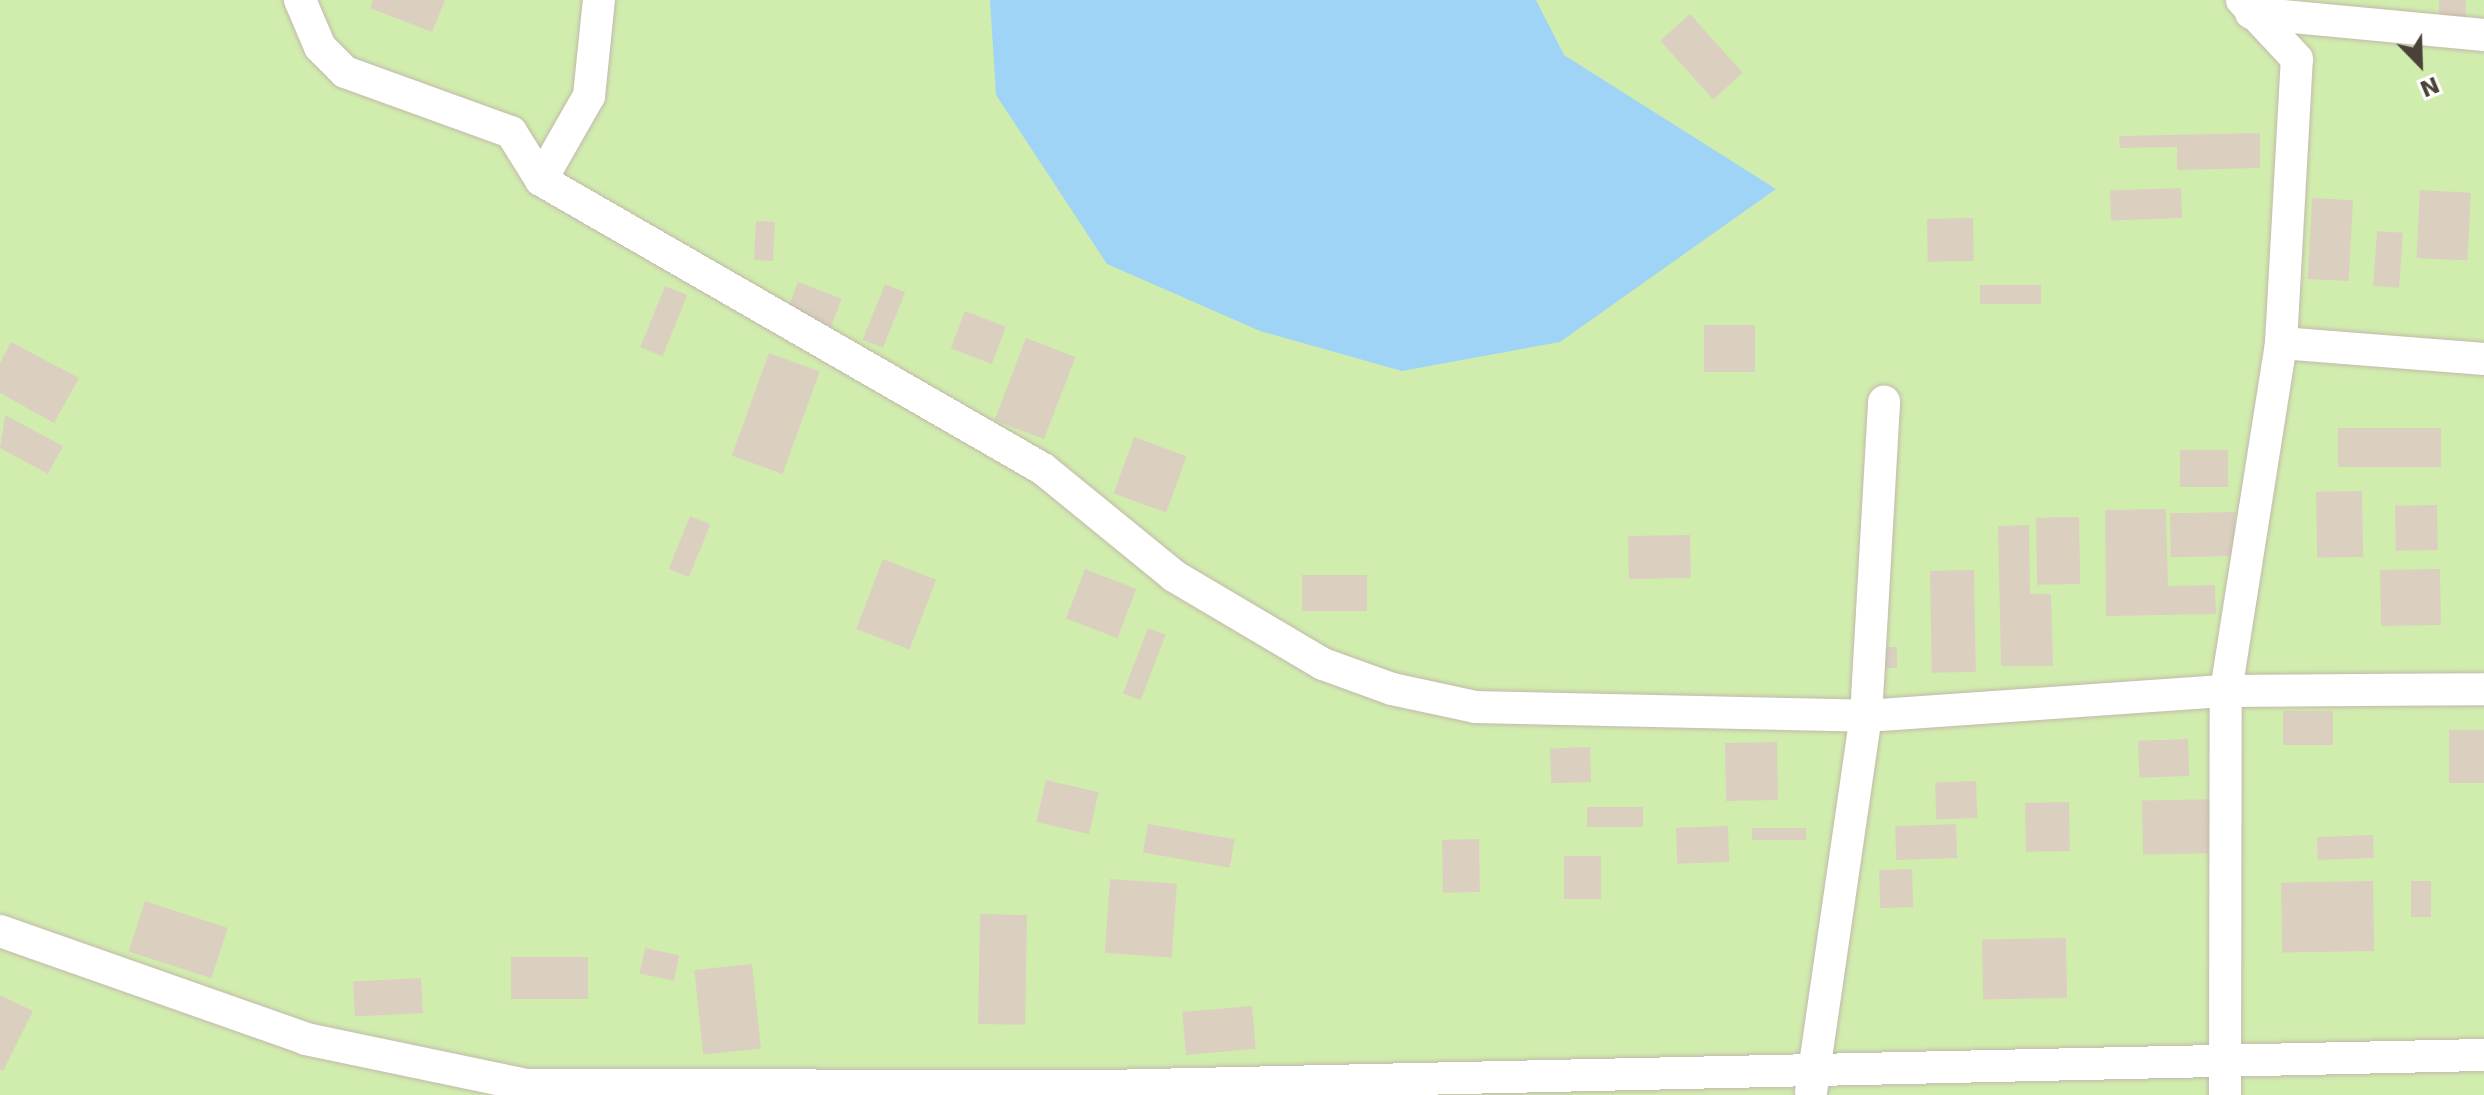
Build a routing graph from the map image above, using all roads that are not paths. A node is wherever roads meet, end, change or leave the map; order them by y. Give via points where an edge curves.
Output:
1 (300, 0) edge
2 (599, 0) edge
3 (2247, 6) edge
4 (2484, 35) edge
5 (541, 180) junction
6 (2281, 343) junction
7 (2484, 359) edge
8 (1884, 402) dead end
9 (2484, 689) edge
10 (2226, 691) junction
11 (1866, 716) junction
12 (0, 931) edge
13 (2484, 1055) edge
14 (2226, 1058) junction
15 (1810, 1084) edge
16 (2225, 1095) edge

1 - 5 street via 320,47 345,72 511,132
2 - 5 street via 589,96
3 - 4 street
3 - 6 street via 2297,59
5 - 11 street via 1043,469 1174,576 1323,664 1392,689 1475,707
6 - 7 street
6 - 10 street
8 - 11 street
9 - 10 street
10 - 11 street
10 - 14 street
11 - 15 street
12 - 15 street via 306,1039 527,1085 759,1089
13 - 14 street
14 - 15 street
14 - 16 street

